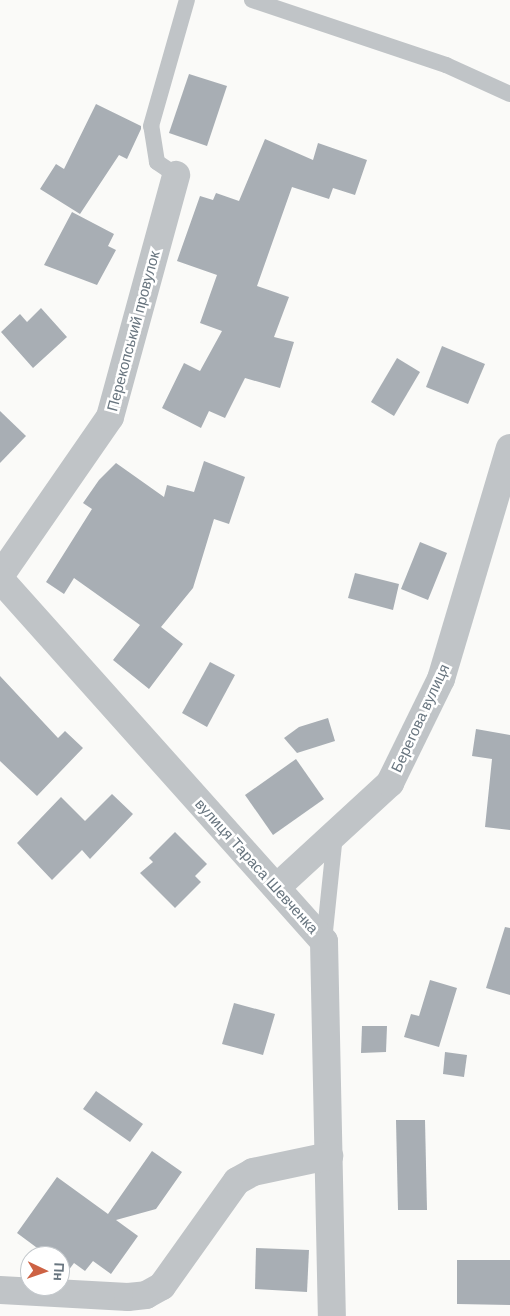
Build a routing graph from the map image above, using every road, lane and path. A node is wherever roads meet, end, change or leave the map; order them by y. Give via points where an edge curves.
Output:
1 (187, 0) edge
2 (252, 0) edge
3 (510, 94) edge
4 (176, 175) joint
5 (510, 448) edge
6 (0, 577) edge
7 (335, 834) junction
8 (277, 887) junction
9 (324, 941) junction
10 (329, 1156) junction
11 (0, 1290) edge
12 (332, 1316) edge

1 - 4 lane via 151,126 157,162
2 - 3 lane via 446,65
4 - 6 street, Перекопський провулок via 110,417
5 - 7 street, Берегова вулиця via 441,679 390,783
6 - 8 street, вулиця Тараса Шевченка
7 - 8 street, Берегова вулиця
7 - 9 lane
8 - 9 street, вулиця Тараса Шевченка
9 - 10 street, вулиця Тараса Шевченка
10 - 11 street via 253,1172 237,1180 162,1286 146,1295 128,1297
10 - 12 street, вулиця Тараса Шевченка

